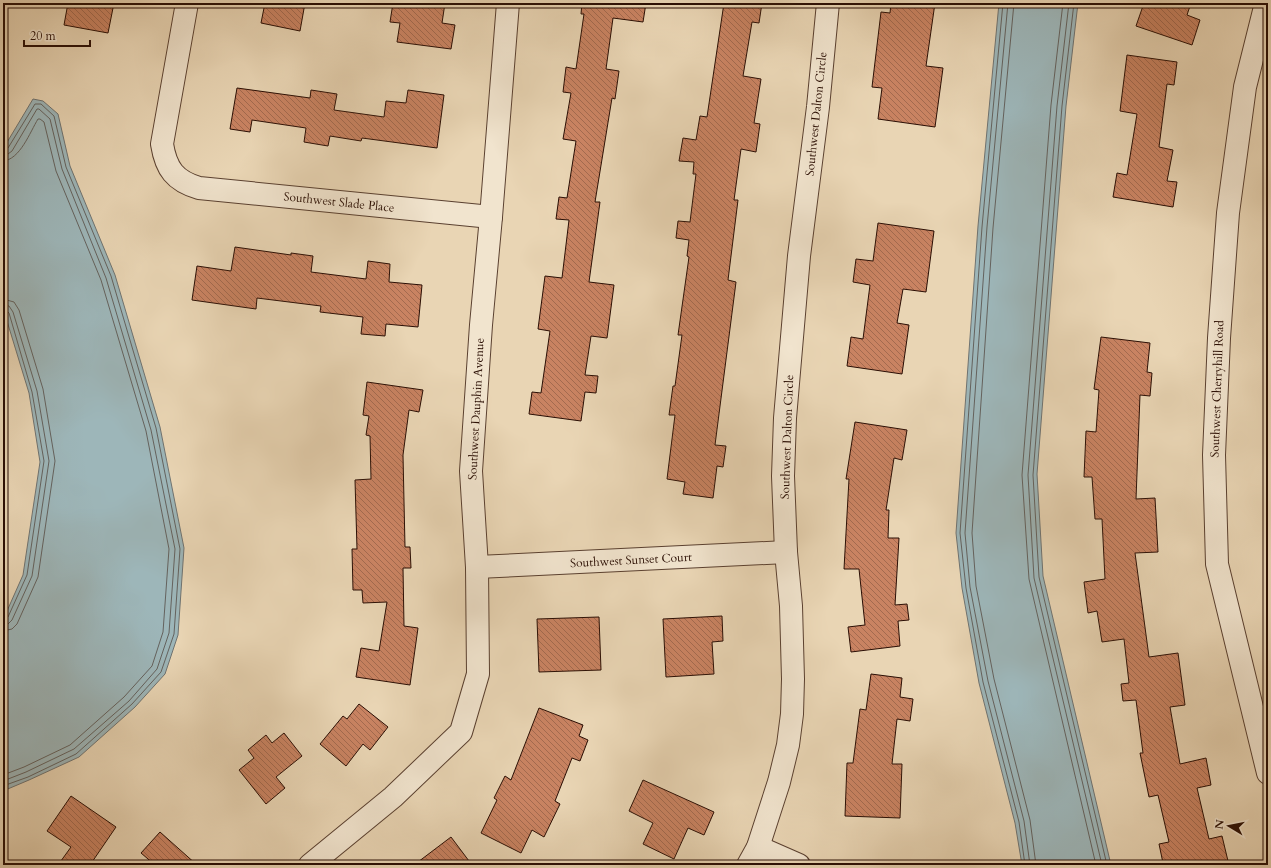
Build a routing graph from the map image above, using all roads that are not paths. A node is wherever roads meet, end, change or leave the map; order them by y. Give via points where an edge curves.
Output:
1 (187, 3) edge
2 (508, 3) edge
3 (828, 3) edge
4 (1266, 3) edge
5 (491, 217) junction
6 (786, 552) junction
7 (477, 567) junction
8 (1268, 773) edge
9 (753, 856) edge
10 (310, 865) edge
11 (799, 865) edge

1 - 5 street, Southwest Slade Place via 162,144 168,166 175,176 186,184 199,188
2 - 5 street, Southwest Dauphin Avenue
3 - 6 street, Southwest Dalton Circle via 799,256 785,418 783,476
4 - 8 street, Southwest Cherryhill Road via 1245,87 1228,213 1218,338 1214,456 1217,564
5 - 7 street, Southwest Dauphin Avenue via 471,471
6 - 7 street, Southwest Sunset Court
6 - 9 street, Southwest Dalton Circle via 791,606 792,714 779,782
7 - 10 street, Southwest Dauphin Avenue via 478,674 460,732 393,797
9 - 11 street

